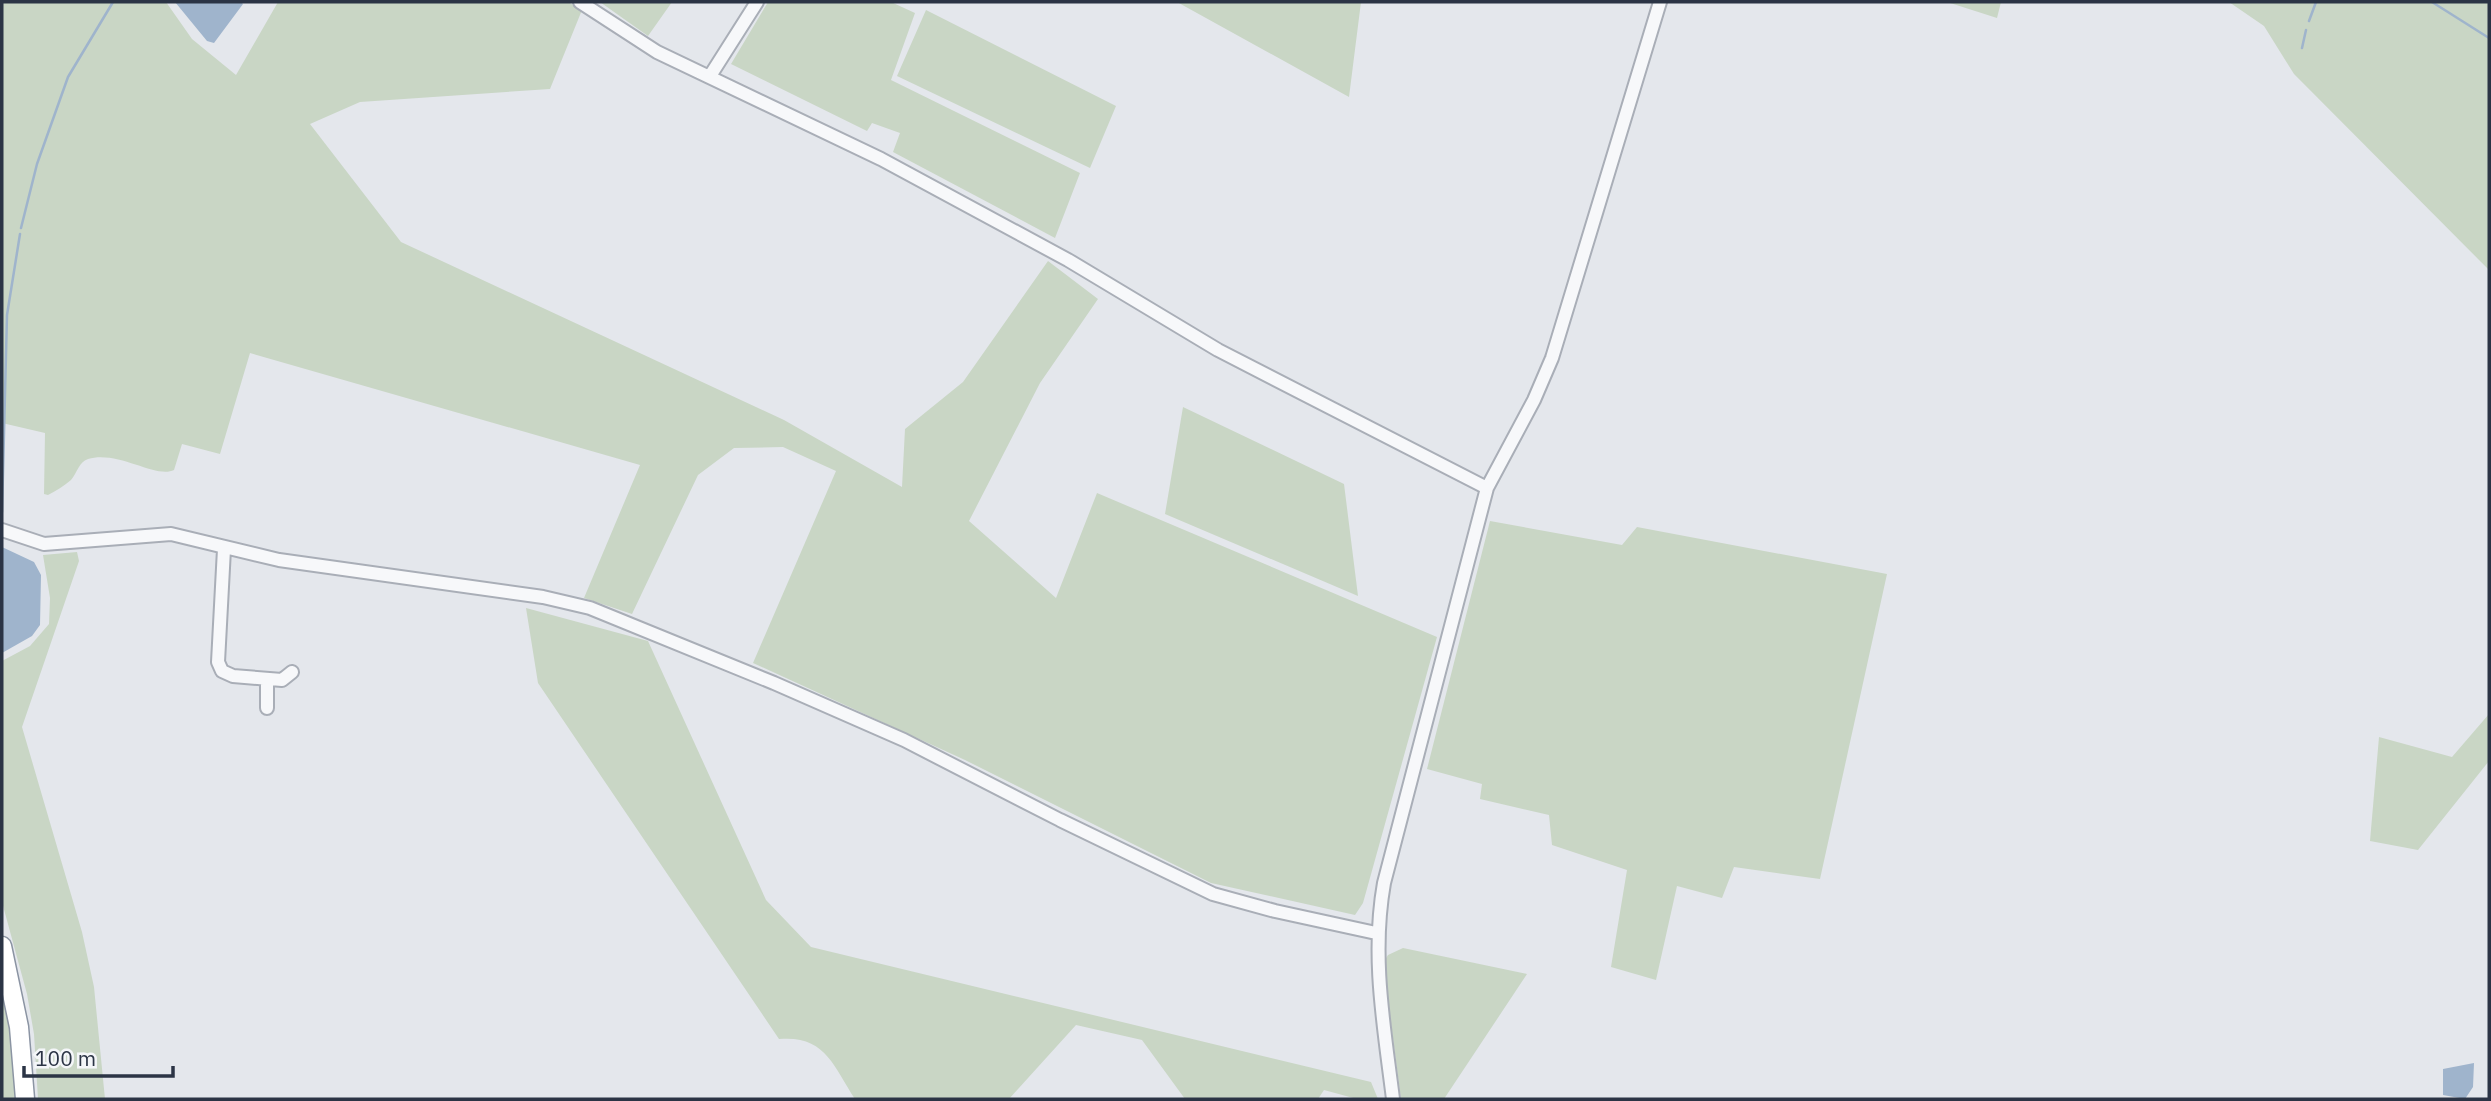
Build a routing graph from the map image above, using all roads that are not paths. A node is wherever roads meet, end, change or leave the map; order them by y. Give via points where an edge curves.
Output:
1 (580, 2) edge
2 (757, 2) edge
3 (1660, 2) edge
4 (710, 76) junction
5 (1488, 488) junction
6 (2, 530) edge
7 (223, 549) junction
8 (292, 673) dead end
9 (267, 679) junction
10 (267, 708) dead end
11 (1376, 933) junction
12 (2, 946) edge
13 (25, 1099) edge
14 (1393, 1099) edge

1 - 4 street via 657,52
2 - 4 street
3 - 5 street via 1552,358
4 - 5 street via 881,159 1068,260 1218,350
5 - 11 street via 1384,883
6 - 7 street via 44,544 171,534
7 - 9 street via 218,662 227,675
7 - 11 street via 590,608 904,740 1213,894
8 - 9 street via 282,680
9 - 10 street
11 - 14 street
12 - 13 highway via 19,1027

